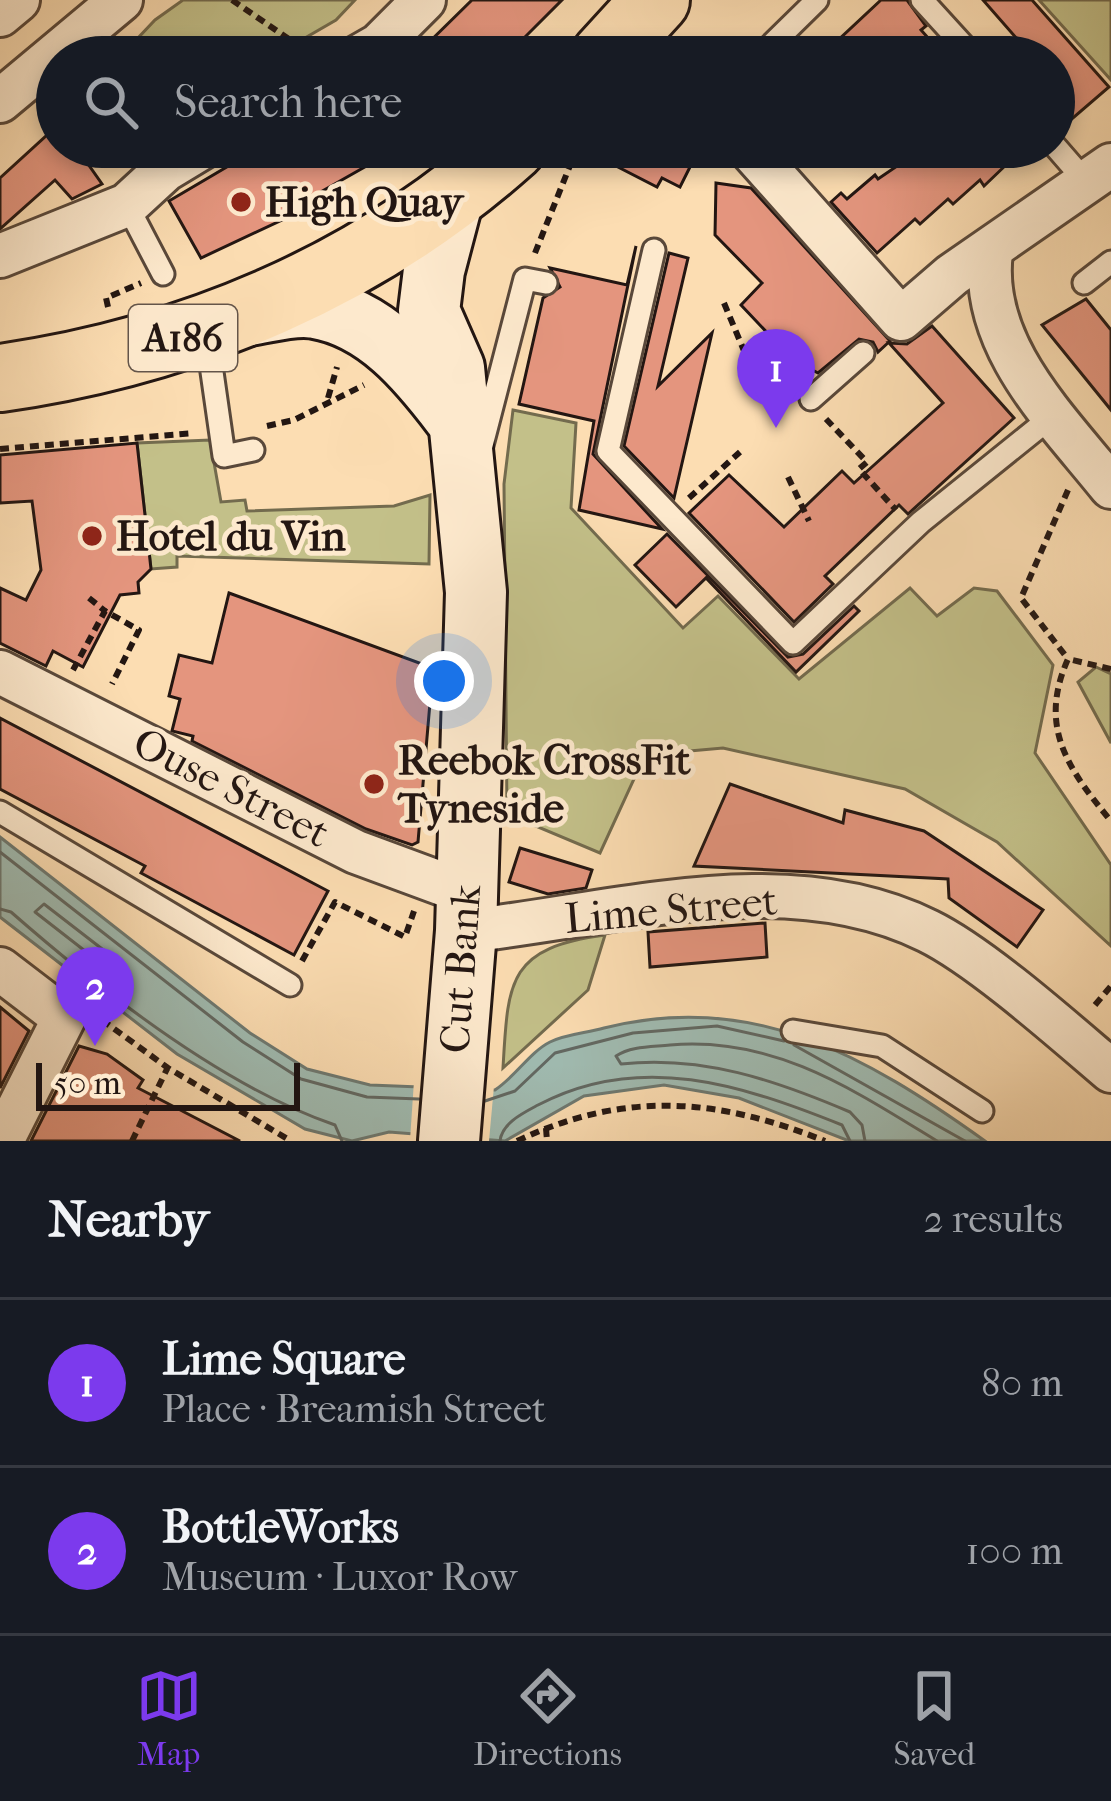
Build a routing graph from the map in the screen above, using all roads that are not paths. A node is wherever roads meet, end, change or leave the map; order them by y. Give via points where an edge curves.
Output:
1 (18, 0) edge
2 (121, 0) edge
3 (424, 0) edge
4 (817, 0) edge
5 (922, 0) edge
6 (0, 16) edge
7 (78, 36) edge
8 (388, 36) edge
9 (780, 36) edge
10 (955, 36) edge
11 (36, 71) edge
12 (0, 101) edge
13 (168, 168) edge
14 (486, 168) edge
15 (766, 168) edge
16 (1099, 174) edge
17 (127, 205) junction
18 (654, 250) dead end
19 (991, 252) junction
20 (0, 256) edge
21 (1111, 262) edge
22 (163, 274) road end
23 (536, 281) road end
24 (1084, 284) dead end
25 (391, 302) junction
26 (227, 322) junction
27 (863, 352) dead end
28 (0, 378) edge
29 (812, 402) road end
30 (1055, 414) junction
31 (254, 450) dead end
32 (1111, 487) edge
33 (469, 491) junction
34 (0, 672) edge
35 (0, 812) edge
36 (451, 907) junction
37 (0, 969) edge
38 (290, 985) dead end
39 (793, 1031) dead end
40 (1111, 1071) edge
41 (982, 1111) dead end
42 (2, 1141) edge
43 (449, 1141) edge

1 - 6 street
2 - 7 street
3 - 8 street
4 - 9 lane
5 - 10 lane
11 - 12 street
13 - 17 street
14 - 25 main road, A186 via 454,194
15 - 19 street via 897,322
16 - 19 street
17 - 20 street
17 - 22 lane
18 - 30 lane via 608,451 793,644 921,522
19 - 30 street via 987,284 1003,343
21 - 24 lane
23 - 33 lane
25 - 26 main road, A186
25 - 33 main road, Cut Bank via 454,368
26 - 28 main road, A186 via 88,364
26 - 31 lane via 218,431 224,456
27 - 29 lane
30 - 32 street
33 - 36 main road, Cut Bank via 476,613
34 - 36 street, Ouse Street
35 - 38 lane
36 - 40 street, Lime Street via 745,896 876,908 933,933
36 - 43 main road, Cut Bank
37 - 42 street via 76,1015
39 - 41 lane via 883,1046

